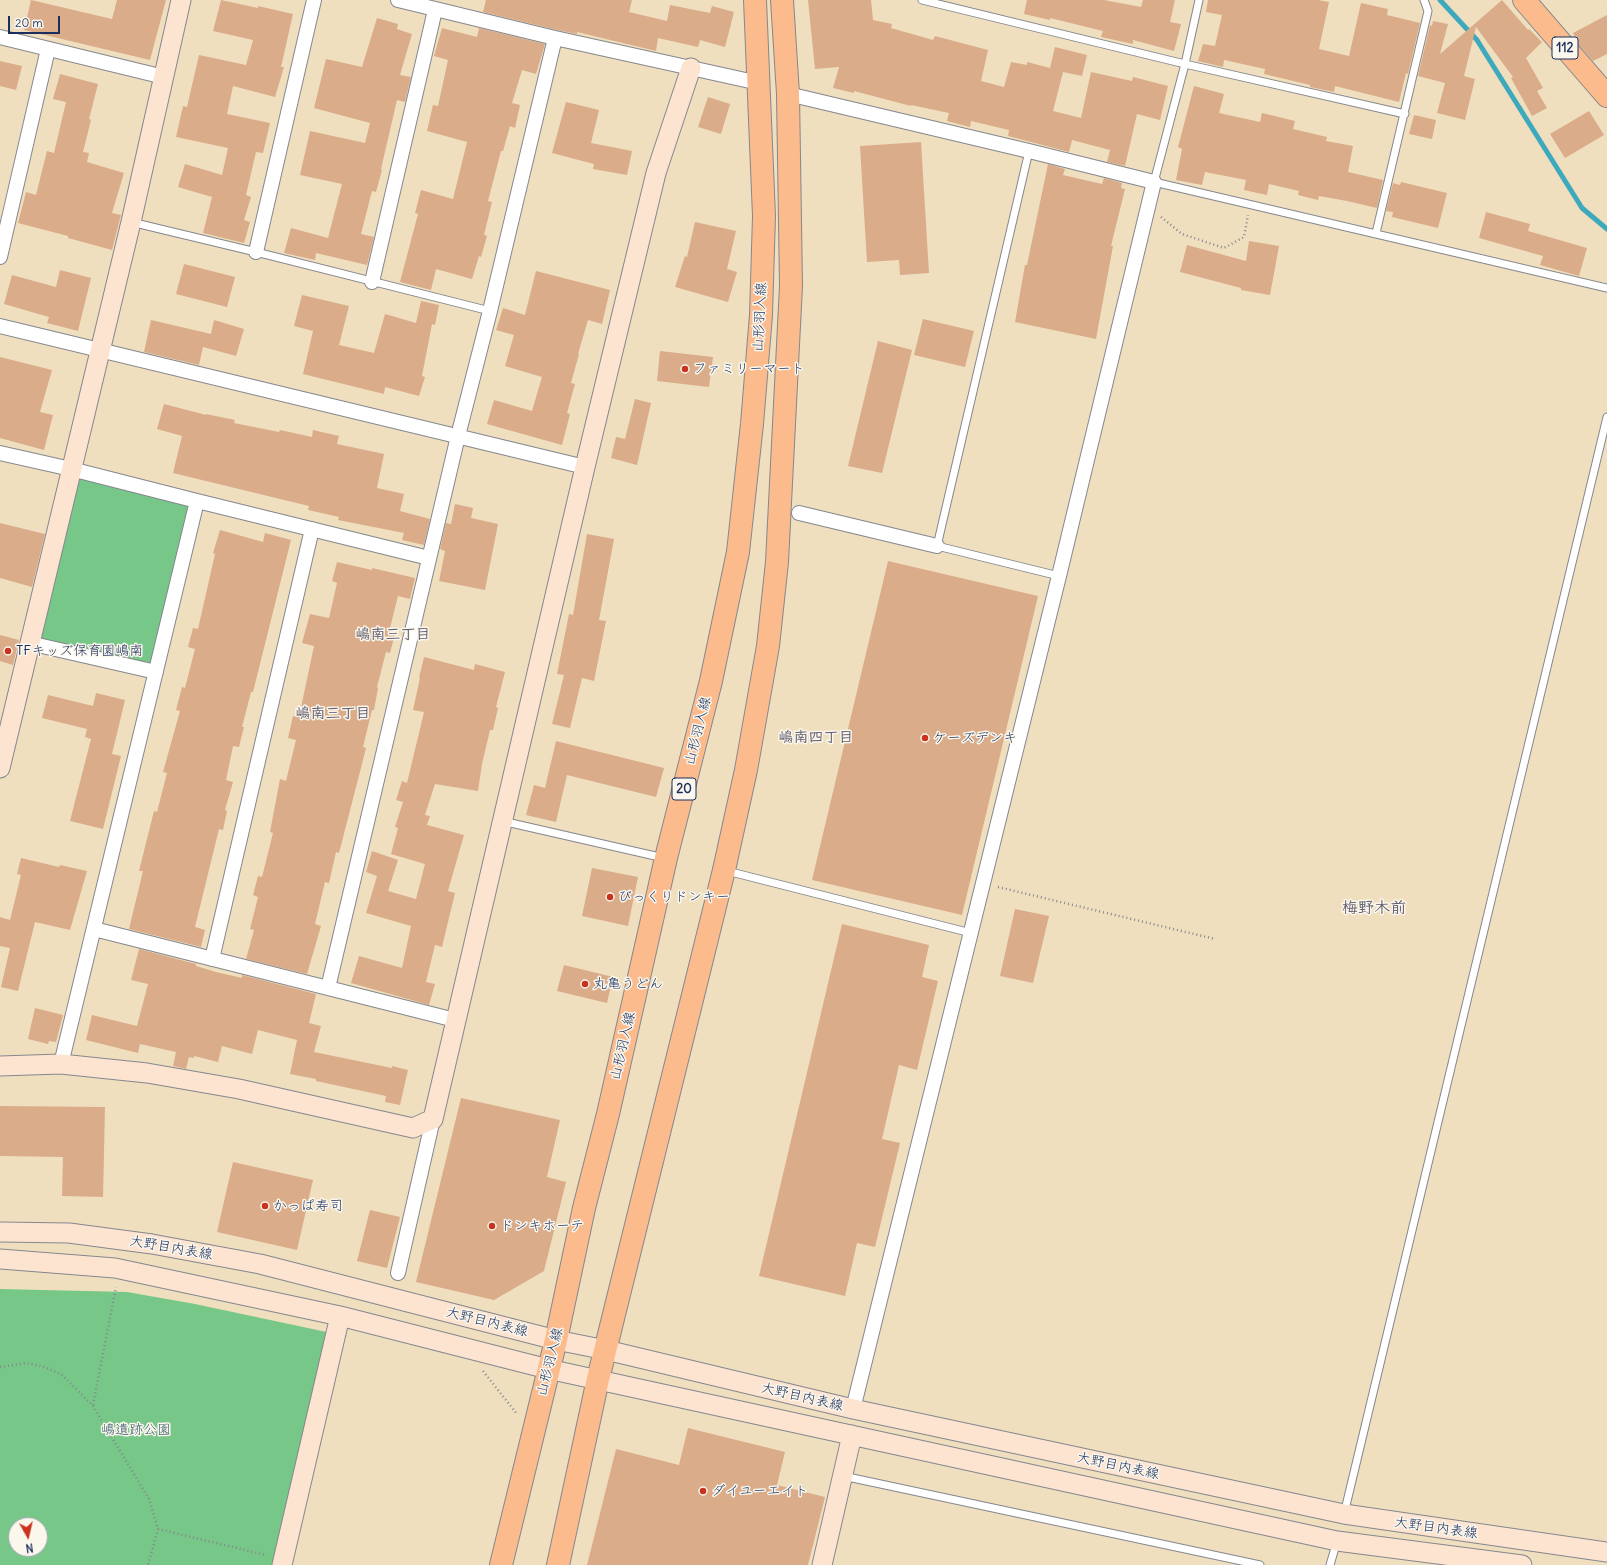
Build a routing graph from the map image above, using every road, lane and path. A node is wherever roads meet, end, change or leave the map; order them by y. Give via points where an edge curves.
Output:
1 (181, 0) edge
2 (314, 0) edge
3 (398, 0) edge
4 (755, 0) edge
5 (782, 0) edge
6 (922, 0) edge
7 (1199, 0) edge
8 (1424, 0) edge
9 (1524, 0) edge
10 (435, 10) junction
11 (0, 37) edge
12 (555, 38) junction
13 (48, 49) junction
14 (1185, 64) junction
15 (691, 68) junction
16 (164, 77) junction
17 (759, 83) junction
18 (788, 94) junction
19 (1607, 96) edge
20 (1405, 114) junction
21 (1029, 151) junction
22 (1154, 182) junction
23 (1250, 205) junction
24 (1148, 206) junction
25 (131, 222) junction
26 (1376, 233) junction
27 (256, 252) junction
28 (0, 257) edge
29 (372, 282) junction
30 (1607, 288) edge
31 (490, 311) junction
32 (0, 326) edge
33 (99, 351) junction
34 (1607, 417) edge
35 (458, 436) junction
36 (0, 453) edge
37 (585, 467) junction
38 (71, 469) junction
39 (197, 501) junction
40 (799, 513) dead end
41 (312, 529) junction
42 (937, 546) junction
43 (430, 558) junction
44 (1059, 576) junction
45 (30, 643) junction
46 (156, 672) junction
47 (0, 768) edge
48 (502, 821) junction
49 (666, 858) junction
50 (724, 870) junction
51 (983, 884) junction
52 (94, 929) junction
53 (971, 933) junction
54 (1215, 939) dead end
55 (212, 959) junction
56 (328, 988) junction
57 (455, 1020) junction
58 (61, 1064) junction
59 (0, 1066) edge
60 (433, 1119) junction
61 (0, 1232) edge
62 (0, 1259) edge
63 (398, 1273) dead end
64 (117, 1284) dead end
65 (340, 1316) junction
66 (556, 1340) junction
67 (606, 1350) junction
68 (0, 1367) edge
69 (548, 1368) junction
70 (598, 1379) junction
71 (93, 1406) junction
72 (853, 1409) junction
73 (852, 1435) junction
74 (842, 1476) junction
75 (1344, 1514) junction
76 (158, 1529) junction
77 (1337, 1541) junction
78 (1607, 1552) edge
79 (282, 1562) edge
80 (148, 1565) edge
81 (501, 1565) edge
82 (558, 1565) edge
83 (822, 1565) edge
84 (1260, 1565) edge
85 (1330, 1565) edge
86 (1522, 1565) edge

1 - 16 main road
2 - 27 street
3 - 10 street
4 - 17 main road, 山形羽入線 / 20
5 - 18 main road, 山形羽入線
6 - 14 lane
7 - 14 lane
8 - 20 lane via 1428,11
9 - 19 main road, 112
10 - 12 street
10 - 29 street
11 - 13 street
12 - 15 street
12 - 31 street
13 - 16 street
13 - 28 street
14 - 20 lane
14 - 22 lane
15 - 17 street
15 - 37 main road via 656,173
16 - 25 main road
17 - 49 main road, 山形羽入線 / 20 via 764,216 761,315 738,552 711,681
18 - 21 street
18 - 50 main road, 山形羽入線 via 791,286 777,562 768,646 746,770
20 - 26 lane
21 - 22 street
21 - 42 lane
22 - 23 lane
22 - 24 street
23 - 24 path via 1244,237 1224,248 1182,234
23 - 26 lane
24 - 44 street
25 - 27 lane
25 - 33 main road
26 - 30 lane
27 - 29 lane
29 - 31 lane
31 - 35 street
32 - 33 street
33 - 35 street
33 - 38 main road
34 - 75 lane
35 - 37 street
35 - 43 street
36 - 38 street
37 - 48 main road
38 - 39 street
38 - 45 main road
39 - 41 street
39 - 46 street
40 - 42 street
41 - 43 street
41 - 55 street
42 - 44 lane
43 - 56 street
44 - 51 street
45 - 46 street
45 - 47 main road
46 - 52 street
48 - 49 lane
48 - 57 main road
49 - 66 main road, 山形羽入線 / 20 via 610,1106 584,1208
50 - 53 lane
50 - 67 main road, 山形羽入線
51 - 53 street
51 - 54 path
52 - 55 street
52 - 58 street
53 - 72 street
55 - 56 street
56 - 57 street
57 - 60 main road
58 - 59 main road
58 - 60 main road via 147,1073 239,1089 413,1128
60 - 63 street
61 - 66 main road, 大野目内表線 via 69,1233 152,1244 260,1264
62 - 65 main road, 大野目内表線 via 115,1268
64 - 71 path
65 - 69 main road, 大野目内表線
65 - 79 main road
66 - 67 main road, 大野目内表線
66 - 69 main road, 山形羽入線 / 20
67 - 70 main road, 山形羽入線
67 - 72 main road, 大野目内表線
68 - 71 path via 27,1363 61,1374
69 - 70 main road, 大野目内表線
69 - 81 main road, 山形羽入線 / 20
70 - 73 main road, 大野目内表線
70 - 82 main road, 山形羽入線
71 - 76 path via 149,1499
72 - 75 main road, 大野目内表線
73 - 74 main road
73 - 77 main road, 大野目内表線
74 - 83 main road
74 - 84 lane
75 - 78 main road, 大野目内表線
76 - 79 path
76 - 80 path
77 - 85 lane
77 - 86 main road, 大野目内表線

